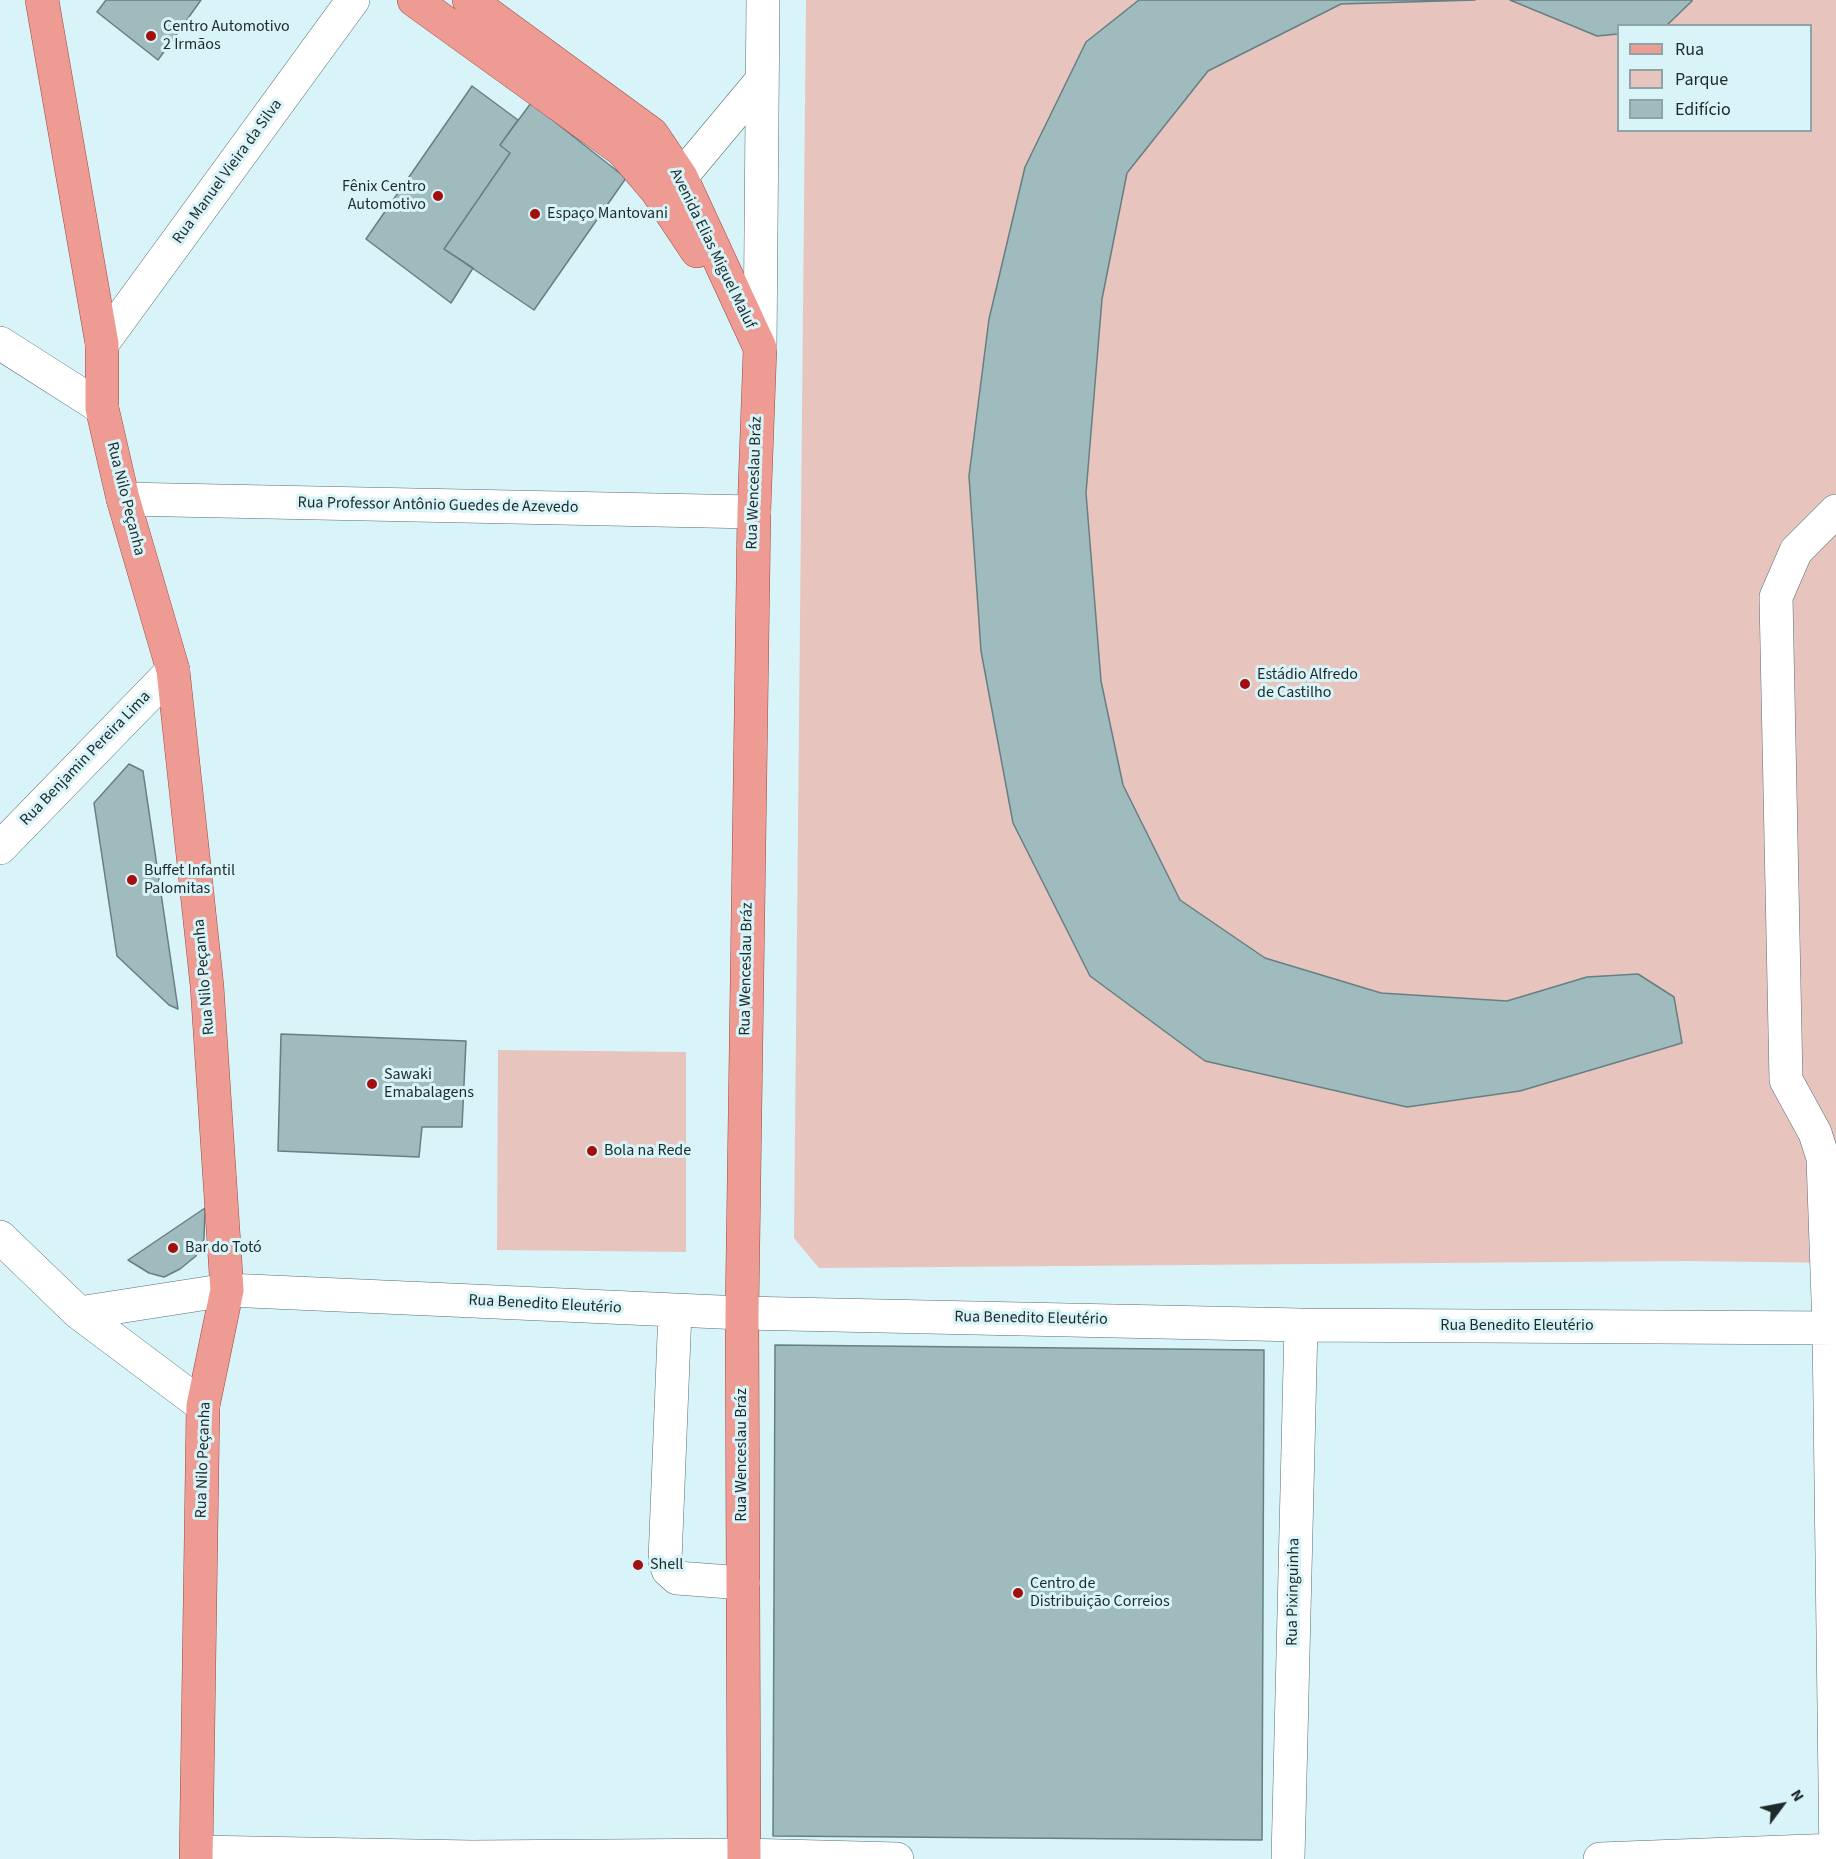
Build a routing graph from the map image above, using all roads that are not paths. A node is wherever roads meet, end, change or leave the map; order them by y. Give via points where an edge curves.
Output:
1 (42, 0) edge
2 (353, 0) edge
3 (414, 0) edge
4 (469, 0) edge
5 (763, 0) edge
6 (762, 80) junction
7 (669, 184) junction
8 (0, 343) edge
9 (102, 344) junction
10 (760, 348) junction
11 (102, 408) junction
12 (123, 500) junction
13 (1836, 511) edge
14 (754, 513) junction
15 (172, 670) junction
16 (0, 848) edge
17 (0, 1237) edge
18 (227, 1290) junction
19 (675, 1311) junction
20 (79, 1313) junction
21 (742, 1313) junction
22 (1301, 1325) junction
23 (1833, 1328) edge
24 (203, 1406) junction
25 (743, 1583) junction
26 (1836, 1850) edge
27 (196, 1856) edge
28 (744, 1857) edge
29 (472, 1858) edge
30 (897, 1859) edge
31 (1288, 1859) edge
32 (1600, 1859) edge
33 (1836, 1859) edge

1 - 9 main road, Rua Nilo Peçanha
2 - 9 street, Rua Manuel Vieira da Silva
3 - 7 main road, Avenida Elias Miguel Maluf
4 - 7 main road, Avenida Elias Miguel Maluf via 652,134
5 - 6 street, Rua Wenceslau Bráz
6 - 7 street
6 - 10 street, Rua Wenceslau Bráz
7 - 10 main road, Avenida Elias Miguel Maluf
8 - 11 street
9 - 11 main road, Rua Nilo Peçanha
10 - 14 main road, Rua Wenceslau Bráz
11 - 12 main road, Rua Nilo Peçanha
12 - 14 street, Rua Professor Antônio Guedes de Azevedo
12 - 15 main road, Rua Nilo Peçanha
13 - 23 street via 1796,551 1776,597 1785,1080 1815,1132 1823,1158
14 - 21 main road, Rua Wenceslau Bráz
15 - 16 street, Rua Benjamin Pereira Lima
15 - 18 main road, Rua Nilo Peçanha via 207,986
17 - 20 street
18 - 19 street, Rua Benedito Eleutério
18 - 20 street, Rua Benedito Eleutério
18 - 24 main road, Rua Nilo Peçanha
19 - 21 street, Rua Benedito Eleutério
19 - 25 street via 665,1560 668,1570 677,1578
20 - 24 street
21 - 22 street, Rua Benedito Eleutério
21 - 25 main road, Rua Wenceslau Bráz
22 - 23 street, Rua Benedito Eleutério
22 - 31 street, Rua Pixinguinha
23 - 26 street
24 - 27 main road, Rua Nilo Peçanha
25 - 28 main road, Rua Wenceslau Bráz
26 - 32 street
26 - 33 street
27 - 29 street
28 - 29 street
28 - 30 street

